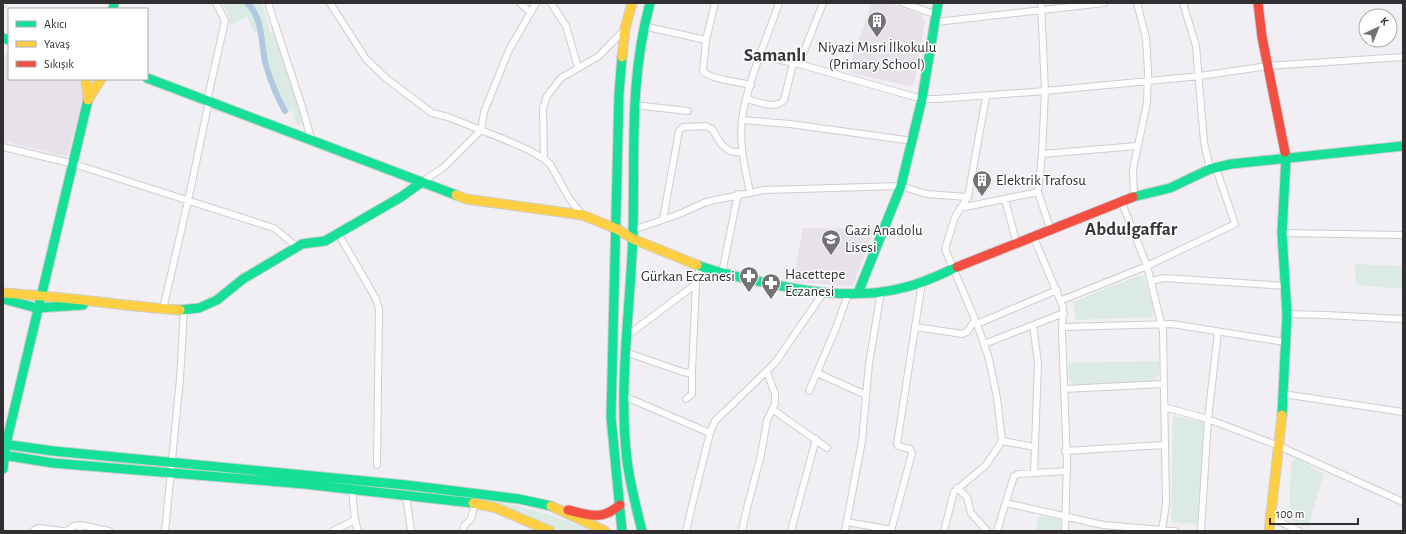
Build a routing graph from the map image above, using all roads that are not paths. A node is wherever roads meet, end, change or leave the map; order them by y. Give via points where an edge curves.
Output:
1 (216, 3) edge
2 (330, 3) edge
3 (520, 3) edge
4 (536, 3) edge
5 (551, 3) edge
6 (632, 3) edge
7 (650, 3) edge
8 (715, 3) edge
9 (779, 3) edge
10 (823, 3) edge
11 (903, 3) edge
12 (938, 3) edge
13 (1041, 3) edge
14 (1104, 3) edge
15 (1137, 3) edge
16 (1183, 3) edge
17 (1258, 3) edge
18 (269, 6) dead end
19 (1042, 11) junction
20 (530, 12) junction
21 (936, 18) junction
22 (643, 26) junction
23 (625, 29) junction
24 (706, 40) junction
25 (761, 56) junction
26 (1403, 57) edge
27 (796, 64) junction
28 (1268, 66) junction
29 (578, 67) junction
30 (1200, 76) junction
31 (148, 78) edge
32 (86, 80) edge
33 (100, 80) edge
34 (1148, 81) junction
35 (751, 84) junction
36 (1045, 91) junction
37 (986, 97) junction
38 (746, 99) junction
39 (922, 99) junction
40 (88, 100) junction
41 (208, 101) junction
42 (634, 105) junction
43 (688, 111) dead end
44 (742, 120) junction
45 (480, 130) junction
46 (311, 139) junction
47 (913, 141) junction
48 (1137, 146) junction
49 (1403, 146) edge
50 (3, 147) edge
51 (742, 153) junction
52 (1042, 154) junction
53 (544, 159) junction
54 (1286, 159) junction
55 (74, 164) junction
56 (1213, 169) junction
57 (422, 182) junction
58 (901, 186) junction
59 (750, 192) junction
60 (1038, 192) junction
61 (738, 194) junction
62 (968, 197) junction
63 (1134, 197) junction
64 (1005, 199) junction
65 (188, 201) junction
66 (1122, 203) junction
67 (960, 208) junction
68 (582, 215) junction
69 (663, 219) junction
70 (617, 228) junction
71 (1051, 231) junction
72 (338, 233) junction
73 (1282, 233) junction
74 (633, 234) junction
75 (1403, 235) edge
76 (1034, 238) junction
77 (1017, 245) junction
78 (297, 247) junction
79 (700, 266) junction
80 (1147, 266) junction
81 (953, 269) junction
82 (722, 273) junction
83 (1152, 281) junction
84 (922, 282) junction
85 (696, 284) junction
86 (1286, 286) junction
87 (1057, 290) junction
88 (881, 292) junction
89 (3, 293) edge
90 (823, 293) junction
91 (858, 293) junction
92 (848, 294) junction
93 (40, 295) junction
94 (3, 299) edge
95 (1062, 300) junction
96 (94, 303) junction
97 (37, 308) junction
98 (163, 309) junction
99 (184, 310) junction
100 (1064, 313) junction
101 (1287, 314) junction
102 (1403, 319) edge
103 (976, 322) junction
104 (1162, 323) junction
105 (1033, 325) junction
106 (916, 327) junction
107 (1062, 327) junction
108 (1218, 332) junction
109 (628, 335) junction
110 (1285, 342) junction
111 (984, 344) junction
112 (628, 353) junction
113 (692, 370) junction
114 (767, 372) junction
115 (817, 374) junction
116 (1164, 384) junction
117 (1064, 389) junction
118 (809, 391) dead end
119 (1282, 394) junction
120 (866, 395) junction
121 (626, 397) junction
122 (686, 399) dead end
123 (1164, 407) junction
124 (772, 409) junction
125 (1403, 412) edge
126 (1208, 419) junction
127 (710, 433) junction
128 (816, 439) junction
129 (1002, 441) junction
130 (5, 444) edge
131 (1164, 445) junction
132 (1278, 446) junction
133 (1035, 447) junction
134 (827, 448) dead end
135 (1065, 451) junction
136 (4, 455) edge
137 (172, 463) junction
138 (377, 465) dead end
139 (3, 469) edge
140 (1066, 471) junction
141 (1034, 473) junction
142 (170, 474) junction
143 (957, 488) junction
144 (352, 489) junction
145 (406, 495) junction
146 (1403, 502) edge
147 (475, 503) junction
148 (1006, 503) junction
149 (620, 505) junction
150 (552, 506) junction
151 (1066, 515) junction
152 (1270, 517) junction
153 (355, 520) junction
154 (846, 522) junction
155 (80, 528) edge
156 (891, 530) edge
157 (1162, 530) edge
158 (33, 531) edge
159 (63, 531) edge
160 (67, 531) edge
161 (109, 531) edge
162 (165, 531) edge
163 (333, 531) edge
164 (358, 531) edge
165 (411, 531) edge
166 (464, 531) edge
167 (550, 531) edge
168 (605, 531) edge
169 (622, 531) edge
170 (643, 531) edge
171 (686, 531) edge
172 (742, 531) edge
173 (791, 531) edge
174 (845, 531) edge
175 (944, 531) edge
176 (987, 531) edge
177 (997, 531) edge
178 (1065, 531) edge
179 (1175, 531) edge
180 (1201, 531) edge
181 (1269, 531) edge
182 (1299, 531) edge

1 - 41 street via 225,21
2 - 45 street via 366,59 387,80 432,113
3 - 20 street
4 - 20 street
5 - 29 street via 566,26
6 - 23 main road
7 - 22 main road
8 - 24 street
9 - 25 street
10 - 27 street
11 - 21 street
12 - 21 main road
13 - 19 street
14 - 19 street
15 - 34 street via 1146,38
16 - 30 street via 1192,29
17 - 28 main road
18 - 46 street
19 - 21 street
19 - 36 street
20 - 45 street via 519,29 490,94
21 - 39 main road
22 - 24 street
22 - 42 main road
23 - 29 street via 599,56
23 - 70 main road via 619,94
24 - 35 street via 703,66 705,75
25 - 27 street
25 - 35 street
26 - 28 street
27 - 38 street via 782,103 773,105
27 - 39 street
28 - 30 street
28 - 54 main road
29 - 53 street via 561,78 547,96 543,108
30 - 34 street
30 - 56 street via 1204,142
31 - 41 main road
32 - 40 main road
33 - 40 main road
34 - 36 street
34 - 48 street via 1147,104
35 - 38 street
36 - 37 street
36 - 52 street
37 - 39 street
37 - 62 street
38 - 44 street
39 - 47 main road
40 - 55 main road
41 - 46 main road
41 - 65 street
42 - 43 street
42 - 74 main road
44 - 47 street
44 - 51 street
45 - 53 street via 530,150
45 - 57 street via 444,167
46 - 57 main road
47 - 58 main road
48 - 52 street
48 - 63 street via 1133,169
49 - 54 main road
50 - 55 street
51 - 59 street
51 - 69 street via 730,151 722,145 712,129 705,126 683,126 678,131
52 - 60 street
53 - 68 street via 550,164
54 - 56 main road via 1231,164
54 - 73 main road
55 - 65 street
55 - 93 main road
56 - 63 main road via 1170,188
56 - 80 street via 1235,224
57 - 68 main road via 466,199
57 - 72 main road
58 - 59 street via 773,189
58 - 62 street via 922,193
58 - 91 main road
59 - 61 street
60 - 64 street
60 - 71 street
61 - 69 street via 706,202
61 - 82 street
62 - 67 street
63 - 66 main road
64 - 67 street
64 - 77 street
65 - 78 street via 274,228
65 - 98 street
66 - 71 main road
66 - 80 street
67 - 81 street via 945,244 946,256
68 - 70 main road
69 - 74 street
70 - 74 main road
70 - 149 main road via 611,417
71 - 76 main road
72 - 78 main road via 325,240
72 - 138 street via 376,298 379,309
73 - 75 street
73 - 86 main road
74 - 79 main road
74 - 109 main road
76 - 77 main road
76 - 87 street
77 - 81 main road
78 - 99 main road via 243,279 217,300 199,308
79 - 82 main road
79 - 85 street
80 - 83 street
80 - 95 street
81 - 84 main road
81 - 103 street
82 - 90 main road via 792,289
83 - 86 street via 1164,278
83 - 104 street
84 - 88 main road
84 - 106 street
85 - 109 street
85 - 113 street
86 - 101 main road
87 - 95 street
87 - 103 street
88 - 91 main road
88 - 120 street
89 - 93 main road
90 - 92 main road
90 - 114 street via 785,351
91 - 92 main road
92 - 115 street
93 - 96 main road
93 - 97 main road
94 - 97 main road
95 - 100 street
96 - 97 main road
96 - 98 main road
97 - 130 main road
98 - 99 main road
99 - 137 street
100 - 105 street
100 - 107 street
101 - 102 street
101 - 110 main road
103 - 106 street via 962,334
103 - 111 street
104 - 107 street
104 - 108 street
104 - 116 street
105 - 111 street
105 - 133 street via 1038,356
106 - 156 street via 897,444 910,449 912,453
107 - 117 street
108 - 110 street
108 - 126 street
109 - 112 main road
110 - 119 main road
111 - 129 street via 997,398
112 - 113 street via 683,372 688,373
112 - 121 main road
113 - 122 street via 692,394
114 - 124 street via 775,394
114 - 127 street via 719,417
115 - 118 street
115 - 120 street
116 - 117 street
116 - 123 street
117 - 135 street
119 - 125 street
119 - 132 main road
120 - 154 street via 862,441
121 - 127 street
121 - 170 main road via 629,465
123 - 126 street
123 - 131 street
124 - 128 street
124 - 172 street via 767,420
126 - 132 street
126 - 180 street
127 - 171 street
128 - 134 street
128 - 173 street
129 - 133 street
129 - 143 street via 986,465
130 - 136 main road
130 - 137 main road
131 - 135 street
131 - 157 street via 1166,503
132 - 146 street
132 - 152 main road
133 - 141 street
135 - 140 street
136 - 139 main road
136 - 142 main road via 53,463
137 - 142 street
137 - 150 main road via 472,492
140 - 141 street
140 - 151 street
141 - 148 street via 1014,476
142 - 144 main road
142 - 162 street
143 - 175 street via 951,499
143 - 176 street via 967,497 971,513
144 - 145 main road
144 - 153 street
145 - 147 main road
145 - 165 street
147 - 166 street via 471,519 464,526
147 - 167 main road via 496,508
148 - 151 street
148 - 177 street
149 - 150 main road via 608,515 599,516
149 - 169 main road
150 - 168 main road
151 - 157 street via 1103,525
151 - 178 street
152 - 181 main road
152 - 182 street
153 - 163 street
153 - 164 street
154 - 156 street
154 - 174 street
155 - 160 street via 74,526
155 - 161 street
157 - 179 street
158 - 159 street via 38,528

